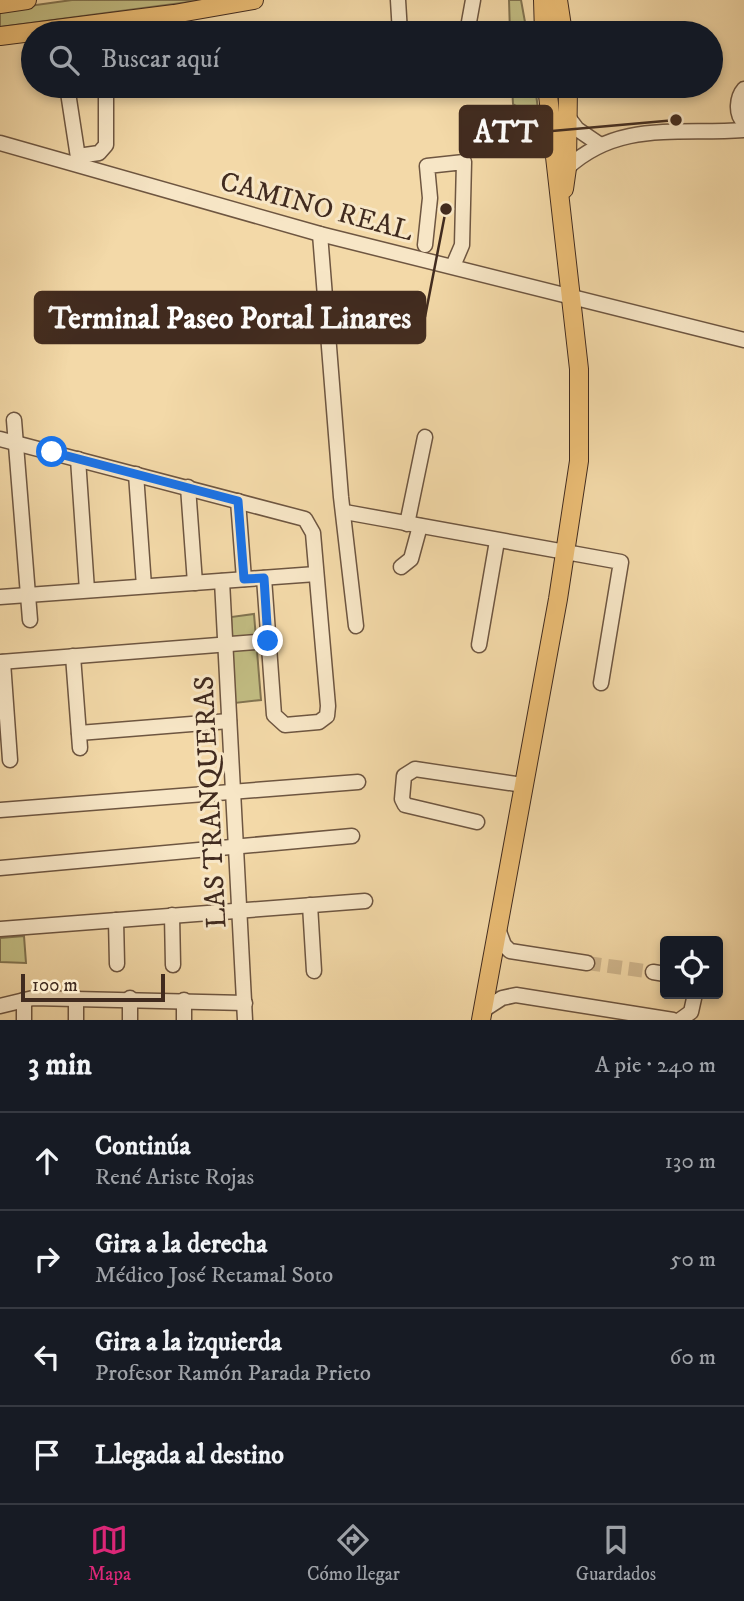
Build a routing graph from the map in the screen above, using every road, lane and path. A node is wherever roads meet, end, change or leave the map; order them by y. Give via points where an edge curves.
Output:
1 (27, 0) edge
2 (254, 0) edge
3 (398, 0) edge
4 (473, 0) edge
5 (550, 2) edge
6 (0, 4) edge
7 (174, 14) junction
8 (145, 21) edge
9 (175, 21) edge
10 (399, 21) edge
11 (469, 21) edge
12 (546, 21) edge
13 (558, 21) edge
14 (21, 34) edge
15 (0, 36) edge
16 (744, 89) edge
17 (69, 98) edge
18 (106, 98) edge
19 (548, 98) edge
20 (568, 98) edge
21 (568, 117) junction
22 (744, 122) edge
23 (744, 130) edge
24 (0, 143) edge
25 (599, 144) junction
26 (79, 161) junction
27 (567, 168) junction
28 (561, 202) junction
29 (320, 234) junction
30 (425, 245) junction
31 (461, 251) junction
32 (405, 255) junction
33 (430, 261) junction
34 (453, 266) junction
35 (468, 270) junction
36 (572, 297) junction
37 (744, 340) edge
38 (14, 420) dead end
39 (425, 437) dead end
40 (0, 439) edge
41 (16, 443) junction
42 (78, 459) junction
43 (136, 474) junction
44 (188, 487) junction
45 (238, 501) junction
46 (345, 512) junction
47 (414, 525) junction
48 (498, 541) junction
49 (566, 553) junction
50 (401, 567) dead end
51 (316, 574) junction
52 (264, 578) junction
53 (244, 579) junction
54 (222, 581) junction
55 (195, 583) junction
56 (144, 586) junction
57 (87, 590) junction
58 (28, 595) junction
59 (0, 597) edge
60 (30, 620) dead end
61 (356, 626) dead end
62 (268, 641) junction
63 (225, 644) junction
64 (479, 645) dead end
65 (73, 656) junction
66 (1, 662) edge
67 (601, 683) dead end
68 (229, 721) junction
69 (10, 760) dead end
70 (358, 782) dead end
71 (523, 785) junction
72 (232, 791) junction
73 (0, 810) edge
74 (477, 822) dead end
75 (352, 836) dead end
76 (235, 846) junction
77 (0, 867) edge
78 (365, 901) dead end
79 (310, 905) junction
80 (240, 909) junction
81 (172, 915) junction
82 (116, 920) junction
83 (497, 928) junction
84 (0, 929) edge
85 (587, 963) tunnel mouth
86 (117, 964) dead end
87 (173, 965) dead end
88 (314, 971) dead end
89 (76, 998) junction
90 (130, 998) junction
91 (694, 999) edge
92 (24, 1000) junction
93 (184, 1000) junction
94 (245, 1003) junction
95 (0, 1006) edge
96 (482, 1016) edge
97 (24, 1020) edge
98 (76, 1020) edge
99 (130, 1020) edge
100 (184, 1020) edge
101 (245, 1020) edge
102 (673, 1020) edge
103 (680, 1020) edge

1 - 6 main road
2 - 7 main road
3 - 10 street
4 - 11 street
5 - 12 main road
5 - 13 main road
7 - 8 main road
7 - 9 street
14 - 15 main road
16 - 22 street via 738,101
17 - 26 street
18 - 26 street via 106,145
19 - 28 main road
20 - 21 main road
21 - 25 street
21 - 27 main road
23 - 25 street via 644,133
24 - 26 street, CAMINO REAL
25 - 27 street
26 - 29 street, CAMINO REAL
27 - 28 main road
28 - 36 main road
29 - 32 street, CAMINO REAL
29 - 46 street
30 - 31 street via 430,198 427,166 464,162
30 - 32 street
30 - 33 street
31 - 34 street
31 - 35 street
32 - 33 street, CAMINO REAL
33 - 34 street, CAMINO REAL
34 - 35 street, CAMINO REAL
35 - 36 street, CAMINO REAL
36 - 37 street, CAMINO REAL
36 - 49 main road via 580,430
38 - 41 street
39 - 47 street
40 - 41 street
41 - 42 street
41 - 58 street
42 - 43 street
42 - 57 street
43 - 44 street
43 - 56 street
44 - 45 street
44 - 55 street
45 - 51 street via 309,522
45 - 53 street
46 - 47 street
46 - 61 street
47 - 48 street
47 - 50 street via 411,559
48 - 49 street
48 - 64 street
49 - 67 street via 621,562
49 - 71 main road
51 - 52 street
51 - 62 street via 327,716 319,722 285,725 275,719
52 - 53 street
52 - 62 street
53 - 54 street
54 - 55 street
54 - 63 street, LAS TRANQUERAS
55 - 56 street
56 - 57 street
57 - 58 street
58 - 59 street
58 - 60 street
62 - 63 street
63 - 65 street
63 - 68 street, LAS TRANQUERAS
65 - 66 street
65 - 68 street via 79,741
66 - 69 street
68 - 72 street, LAS TRANQUERAS
70 - 72 street
71 - 74 street via 415,769 404,776 405,805
71 - 83 main road
72 - 73 street
72 - 76 street, LAS TRANQUERAS
75 - 76 street
76 - 77 street
76 - 80 street, LAS TRANQUERAS
78 - 79 street
79 - 80 street
79 - 88 street
80 - 81 street
80 - 94 street, LAS TRANQUERAS
81 - 82 street
81 - 87 street
82 - 84 street
82 - 86 street
83 - 85 street via 510,951
83 - 96 main road
89 - 90 street
89 - 92 street
89 - 98 street
90 - 93 street
90 - 99 street
91 - 103 street via 691,1012
92 - 95 street
92 - 97 street
93 - 94 street
93 - 100 street
94 - 101 street, LAS TRANQUERAS
96 - 102 street via 502,998 516,995

